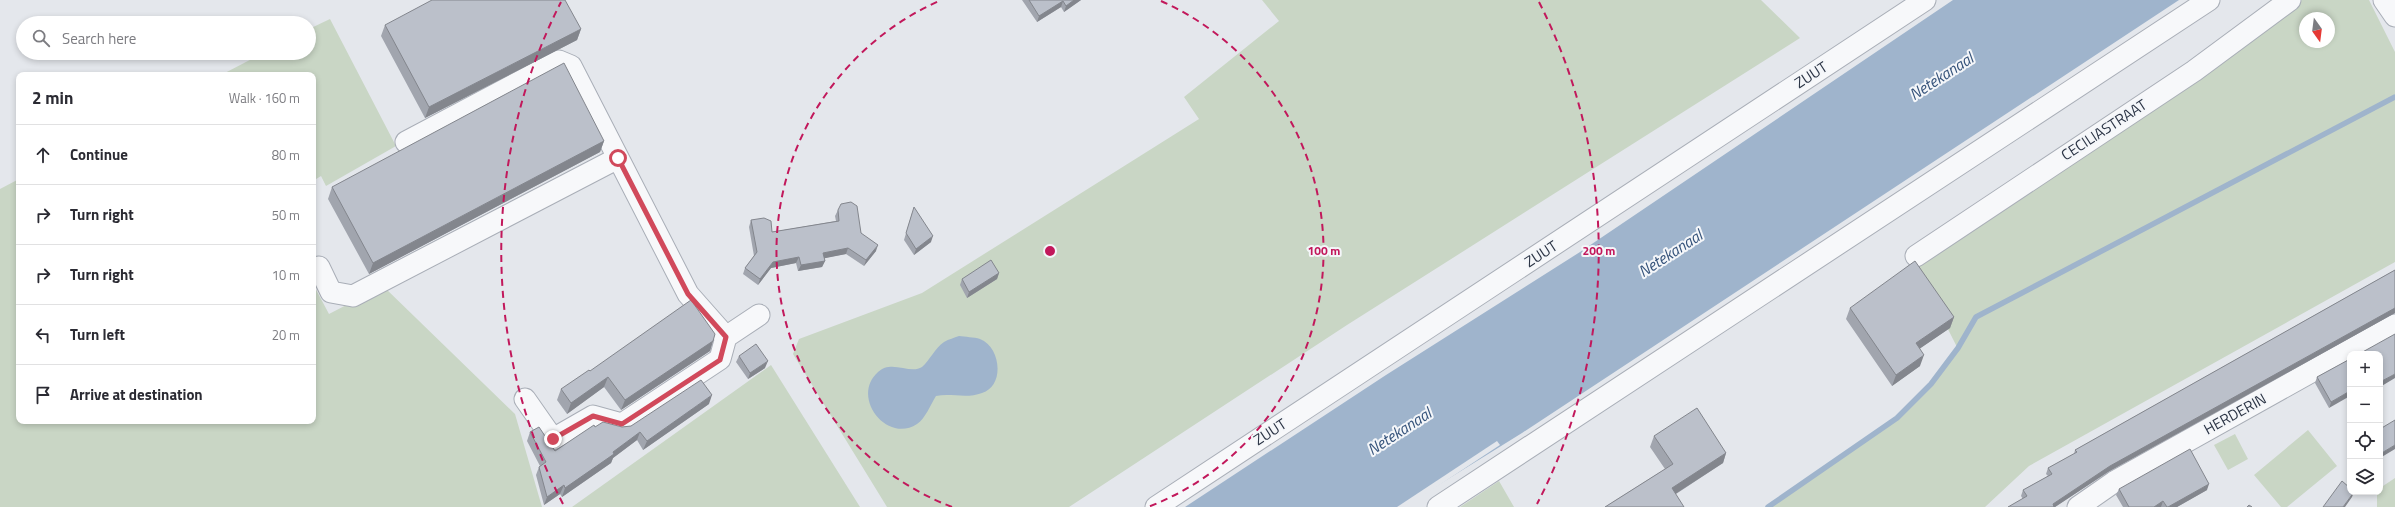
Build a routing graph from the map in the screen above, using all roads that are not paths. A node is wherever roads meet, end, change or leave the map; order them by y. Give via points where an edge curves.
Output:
1 (1926, 0) edge
2 (2209, 0) edge
3 (2290, 0) edge
4 (2384, 0) edge
5 (2395, 16) edge
6 (406, 142) dead end
7 (618, 158) junction
8 (1916, 256) dead end
9 (319, 267) dead end
10 (759, 315) dead end
11 (2395, 324) edge
12 (726, 337) junction
13 (525, 399) dead end
14 (1156, 507) edge
15 (1438, 507) edge
16 (2078, 507) edge

1 - 14 street, ZUUT
2 - 15 street
3 - 8 street, CECILIASTRAAT via 2194,71
4 - 5 street
6 - 7 street via 559,61 571,66
7 - 9 street via 353,296 331,292
7 - 12 street via 688,294
10 - 12 street
11 - 16 street, HERDERIN via 2114,482
12 - 13 street via 720,360 622,424 593,416 553,439

